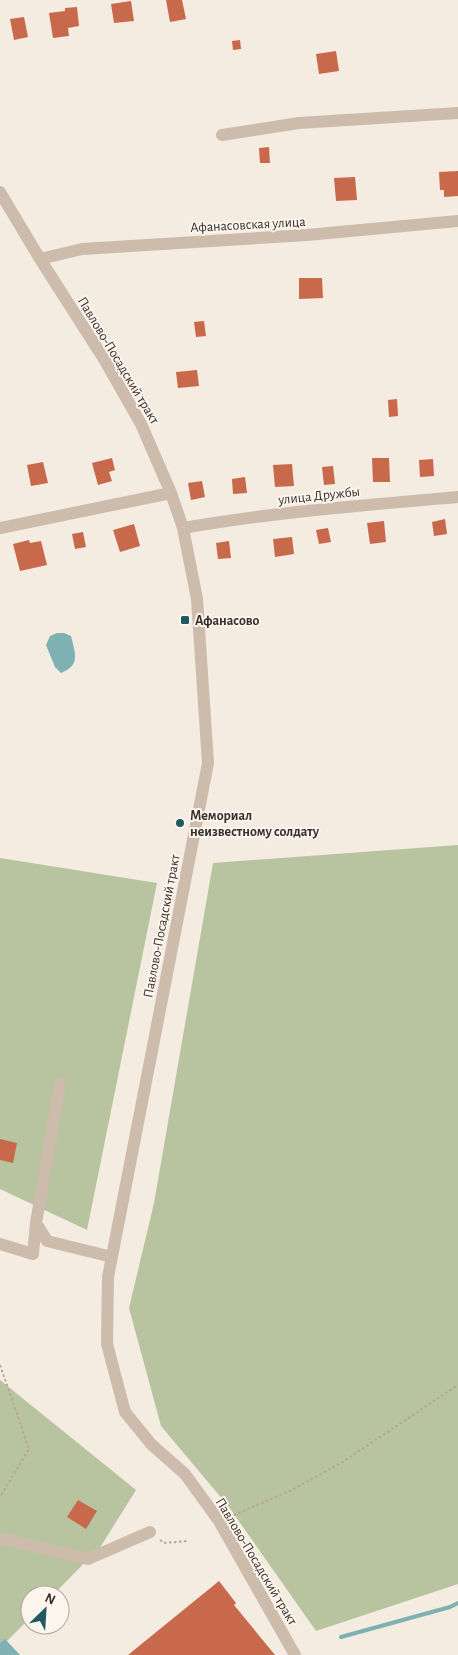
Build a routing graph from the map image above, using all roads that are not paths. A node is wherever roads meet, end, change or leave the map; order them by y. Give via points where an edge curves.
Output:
1 (458, 113) edge
2 (222, 135) dead end
3 (0, 192) edge
4 (458, 221) edge
5 (40, 259) junction
6 (171, 493) junction
7 (458, 498) edge
8 (0, 528) edge
9 (183, 528) junction
10 (60, 1084) dead end
11 (36, 1222) junction
12 (0, 1244) edge
13 (112, 1257) junction
14 (150, 1532) road end
15 (0, 1538) edge
16 (295, 1655) edge

1 - 2 street via 299,123
3 - 5 street, Павлово-Посадский тракт
4 - 5 street, Афанасовская улица via 307,235 82,248
5 - 6 street, Павлово-Посадский тракт via 141,424
6 - 8 street
6 - 9 street, Павлово-Посадский тракт
7 - 9 street, улица Дружбы via 329,508
9 - 13 street, Павлово-Посадский тракт via 197,599 208,763
10 - 11 street
11 - 12 street via 33,1254
11 - 13 street via 47,1241
13 - 16 street, Павлово-Посадский тракт via 108,1277 107,1344 126,1412 151,1444 185,1474 219,1521
14 - 15 street via 88,1559

